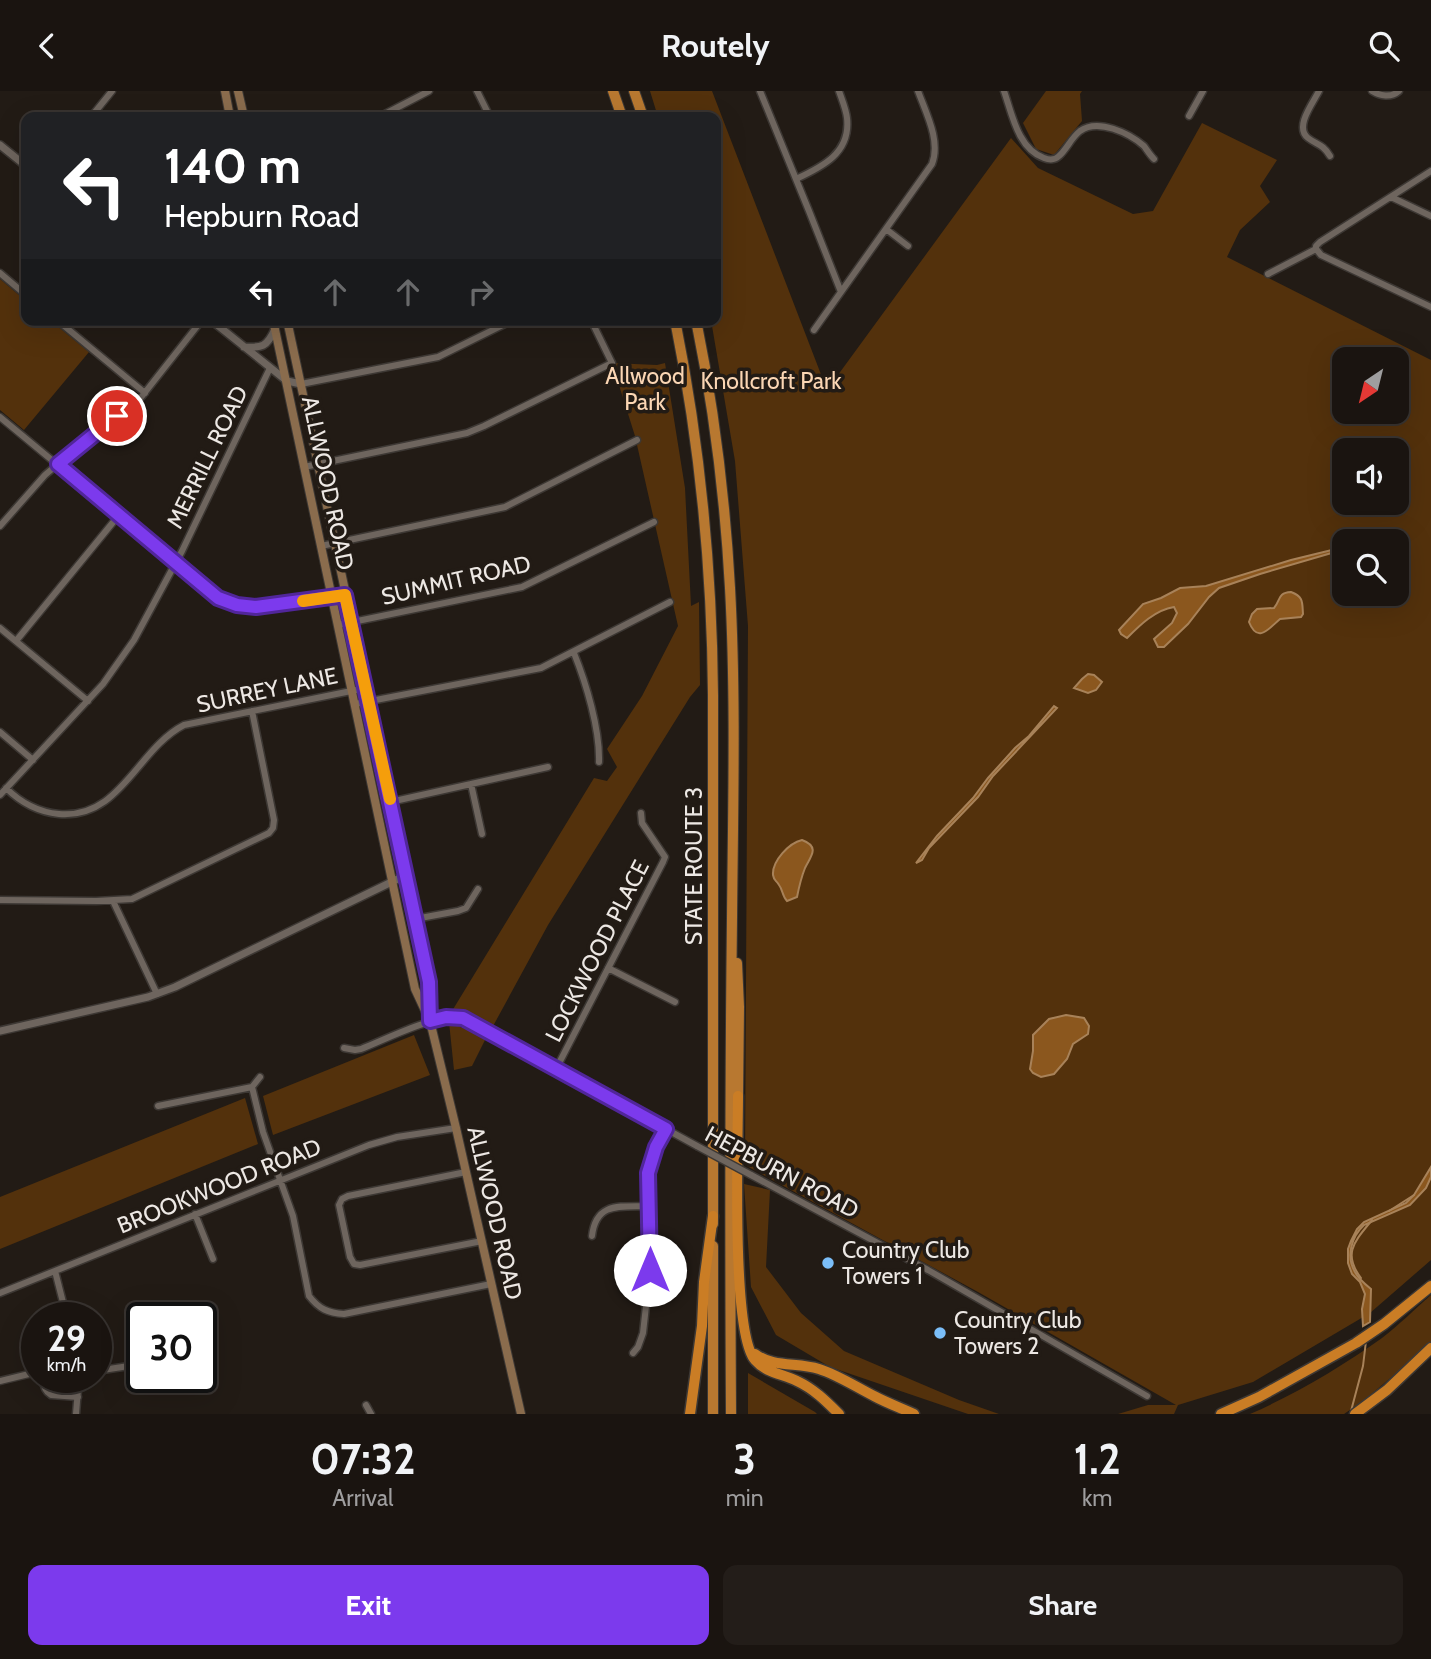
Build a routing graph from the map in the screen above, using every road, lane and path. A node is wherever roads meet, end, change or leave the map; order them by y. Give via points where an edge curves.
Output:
1 (113, 91) edge
2 (225, 91) edge
3 (238, 91) edge
4 (429, 91) edge
5 (477, 91) edge
6 (613, 91) edge
7 (634, 91) edge
8 (760, 91) edge
9 (839, 91) edge
10 (918, 91) edge
11 (1004, 91) edge
12 (1203, 91) edge
13 (1319, 91) edge
14 (1372, 91) edge
15 (1399, 91) edge
16 (95, 112) edge
17 (229, 112) edge
18 (243, 112) edge
19 (389, 112) edge
20 (488, 112) edge
21 (620, 112) edge
22 (641, 112) edge
23 (1189, 116) dead end
24 (0, 145) edge
25 (1330, 156) dead end
26 (1154, 159) dead end
27 (21, 162) edge
28 (1431, 171) edge
29 (796, 179) junction
30 (1391, 197) junction
31 (1431, 216) edge
32 (886, 229) junction
33 (908, 246) dead end
34 (1316, 249) junction
35 (0, 273) edge
36 (1268, 274) dead end
37 (21, 291) edge
38 (841, 292) junction
39 (1431, 307) edge
40 (64, 326) edge
41 (197, 326) edge
42 (218, 326) edge
43 (274, 326) edge
44 (274, 326) edge
45 (288, 326) edge
46 (501, 326) edge
47 (594, 326) edge
48 (676, 326) edge
49 (697, 326) edge
50 (814, 330) dead end
51 (244, 347) junction
52 (270, 368) junction
53 (287, 381) junction
54 (301, 384) junction
55 (145, 393) junction
56 (0, 417) edge
57 (637, 440) dead end
58 (58, 464) junction
59 (318, 464) junction
60 (304, 467) junction
61 (119, 515) junction
62 (654, 522) dead end
63 (0, 526) edge
64 (334, 544) junction
65 (321, 546) junction
66 (176, 562) junction
67 (345, 595) junction
68 (332, 597) junction
69 (670, 602) dead end
70 (351, 622) junction
71 (338, 625) junction
72 (0, 628) edge
73 (16, 641) junction
74 (574, 653) junction
75 (366, 688) junction
76 (352, 691) junction
77 (88, 701) junction
78 (368, 701) junction
79 (355, 704) junction
80 (252, 711) junction
81 (0, 732) edge
82 (33, 759) junction
83 (598, 762) dead end
84 (548, 767) dead end
85 (471, 784) junction
86 (6, 788) junction
87 (0, 795) edge
88 (390, 802) junction
89 (641, 813) dead end
90 (482, 834) dead end
91 (406, 875) junction
92 (392, 882) junction
93 (732, 885) junction
94 (478, 889) dead end
95 (0, 900) edge
96 (113, 901) junction
97 (415, 919) junction
98 (608, 968) junction
99 (157, 994) junction
100 (675, 1002) dead end
101 (430, 1021) junction
102 (0, 1031) edge
103 (344, 1048) dead end
104 (556, 1069) junction
105 (260, 1077) dead end
106 (252, 1087) junction
107 (738, 1096) joint
108 (158, 1106) dead end
109 (456, 1128) junction
110 (666, 1129) junction
111 (466, 1172) junction
112 (280, 1180) junction
113 (649, 1206) junction
114 (195, 1214) junction
115 (713, 1216) junction
116 (592, 1236) dead end
117 (482, 1241) junction
118 (213, 1259) dead end
119 (55, 1271) junction
120 (491, 1284) junction
121 (1431, 1286) edge
122 (0, 1293) edge
123 (63, 1302) edge
124 (747, 1343) junction
125 (1431, 1349) edge
126 (633, 1353) dead end
127 (21, 1376) edge
128 (0, 1381) edge
129 (47, 1393) edge
130 (78, 1393) edge
131 (1147, 1396) dead end
132 (78, 1397) junction
133 (366, 1405) dead end
134 (1359, 1411) edge
135 (76, 1414) edge
136 (371, 1414) edge
137 (521, 1414) edge
138 (690, 1414) edge
139 (713, 1414) edge
140 (731, 1414) edge
141 (839, 1414) edge
142 (914, 1414) edge
143 (1221, 1414) edge

1 - 16 street
2 - 17 main road
3 - 18 main road
4 - 19 street
5 - 20 street
6 - 21 highway
7 - 22 highway
8 - 29 street
9 - 29 street via 847,119 841,147 830,161
10 - 32 street via 936,144 935,157
11 - 26 street via 1018,133 1040,156 1059,157 1078,132 1102,126 1135,140
12 - 23 street
13 - 25 street via 1302,129
14 - 15 street via 1394,95
24 - 27 street
28 - 30 street
29 - 38 street
30 - 31 street
30 - 34 street
32 - 33 street
32 - 38 street
34 - 36 street
34 - 39 street
35 - 37 street
38 - 50 street
40 - 55 street
41 - 55 street
42 - 51 street
43 - 51 street via 264,346
44 - 53 main road, ALLWOOD ROAD
45 - 54 main road, ALLWOOD ROAD
46 - 54 street via 438,357
47 - 59 street via 612,363 467,432
48 - 115 highway, STATE ROUTE 3 via 699,460 711,604
49 - 93 highway, STATE ROUTE 3 via 718,456 730,586
51 - 52 street
52 - 53 street
52 - 66 street, MERRILL ROAD
53 - 54 street
53 - 60 main road, ALLWOOD ROAD
54 - 59 main road, ALLWOOD ROAD
55 - 58 street
56 - 58 street
57 - 64 street via 505,507
58 - 61 street
58 - 63 street
59 - 60 street
59 - 64 main road, ALLWOOD ROAD
60 - 65 main road, ALLWOOD ROAD
61 - 66 street
61 - 73 street
62 - 70 street, SUMMIT ROAD via 522,587
64 - 65 street
64 - 67 main road, ALLWOOD ROAD
65 - 68 main road, ALLWOOD ROAD
66 - 68 street via 218,598 237,605 256,607
66 - 77 street, MERRILL ROAD via 134,640
67 - 68 street
67 - 70 main road, ALLWOOD ROAD
68 - 71 main road, ALLWOOD ROAD
69 - 74 street
70 - 71 street, SUMMIT ROAD
70 - 75 main road, ALLWOOD ROAD
71 - 76 main road, ALLWOOD ROAD
72 - 73 street
73 - 77 street
74 - 78 street via 541,668
74 - 83 street via 592,710
75 - 76 street, SURREY LANE
75 - 78 main road, ALLWOOD ROAD
76 - 79 main road, ALLWOOD ROAD
76 - 80 street, SURREY LANE
77 - 82 street, MERRILL ROAD
78 - 79 street
78 - 88 main road, ALLWOOD ROAD
79 - 92 main road, ALLWOOD ROAD
80 - 86 street, SURREY LANE via 177,729 93,810 44,812
80 - 96 street via 273,828 132,899
81 - 82 street
82 - 86 street, MERRILL ROAD
84 - 85 street
85 - 88 street
85 - 90 street
86 - 87 street, MERRILL ROAD
88 - 91 main road, ALLWOOD ROAD
89 - 98 street, LOCKWOOD PLACE via 642,823 665,857
91 - 92 street
91 - 97 main road, ALLWOOD ROAD
92 - 99 street
92 - 101 main road, ALLWOOD ROAD via 415,989
93 - 107 highway
93 - 140 highway, STATE ROUTE 3
94 - 97 street via 458,912
95 - 96 street
96 - 99 street
97 - 101 main road, ALLWOOD ROAD via 429,982
98 - 100 street
98 - 104 street, LOCKWOOD PLACE
99 - 102 street
101 - 103 street, HEPBURN ROAD via 361,1049
101 - 104 street, HEPBURN ROAD via 463,1018
101 - 109 main road, ALLWOOD ROAD
104 - 110 street, HEPBURN ROAD
105 - 106 street
106 - 108 street
106 - 112 street
107 - 124 highway via 739,1264
109 - 111 main road, ALLWOOD ROAD
109 - 112 street, BROOKWOOD ROAD via 380,1141
110 - 113 street via 648,1173
110 - 131 street, HEPBURN ROAD, bridge via 929,1270
111 - 117 main road, ALLWOOD ROAD
111 - 117 street via 342,1199 339,1205 350,1257 360,1265
112 - 114 street, BROOKWOOD ROAD
112 - 120 street via 293,1216 309,1296 326,1312 351,1313
113 - 116 street via 603,1212 594,1222
113 - 126 street via 650,1270 643,1333
114 - 118 street
114 - 119 street, BROOKWOOD ROAD
115 - 138 highway
115 - 139 highway, STATE ROUTE 3
117 - 120 main road, ALLWOOD ROAD
119 - 122 street, BROOKWOOD ROAD
119 - 123 street
120 - 137 main road, ALLWOOD ROAD
121 - 143 highway via 1356,1343
124 - 141 highway via 759,1364 809,1387
124 - 142 highway via 763,1359 835,1375
125 - 134 highway
127 - 128 street
129 - 132 street
130 - 132 street
132 - 135 street
133 - 136 street

